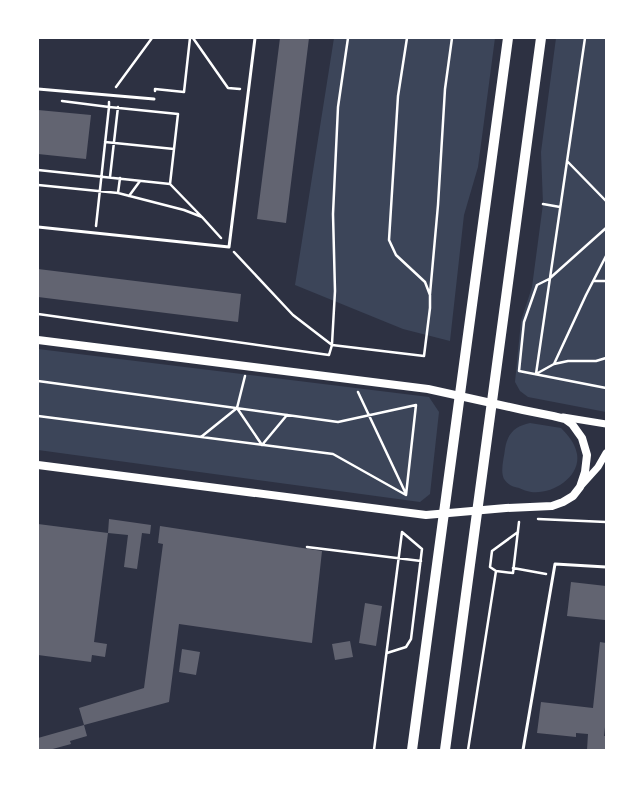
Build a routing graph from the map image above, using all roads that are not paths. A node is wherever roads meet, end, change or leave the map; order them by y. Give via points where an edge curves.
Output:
1 (255, 38) edge
2 (508, 38) edge
3 (541, 38) edge
4 (38, 89) edge
5 (154, 99) road end
6 (38, 227) edge
7 (38, 340) edge
8 (460, 396) junction
9 (492, 403) junction
10 (553, 416) junction
11 (606, 424) edge
12 (606, 453) edge
13 (38, 465) edge
14 (580, 487) junction
15 (478, 511) junction
16 (444, 514) junction
17 (606, 567) edge
18 (412, 750) edge
19 (445, 750) edge
20 (523, 750) edge

1 - 6 lane via 229,246
2 - 8 main road
3 - 9 main road
4 - 5 lane
7 - 8 main road via 418,387
8 - 9 main road
8 - 16 main road
9 - 10 main road
9 - 15 main road
10 - 11 street
10 - 14 main road via 572,424 582,438 587,463
12 - 14 street via 598,467
13 - 16 main road via 416,515
14 - 15 main road via 573,496 552,506
15 - 16 main road
15 - 19 main road
16 - 18 main road
17 - 20 lane via 555,564

